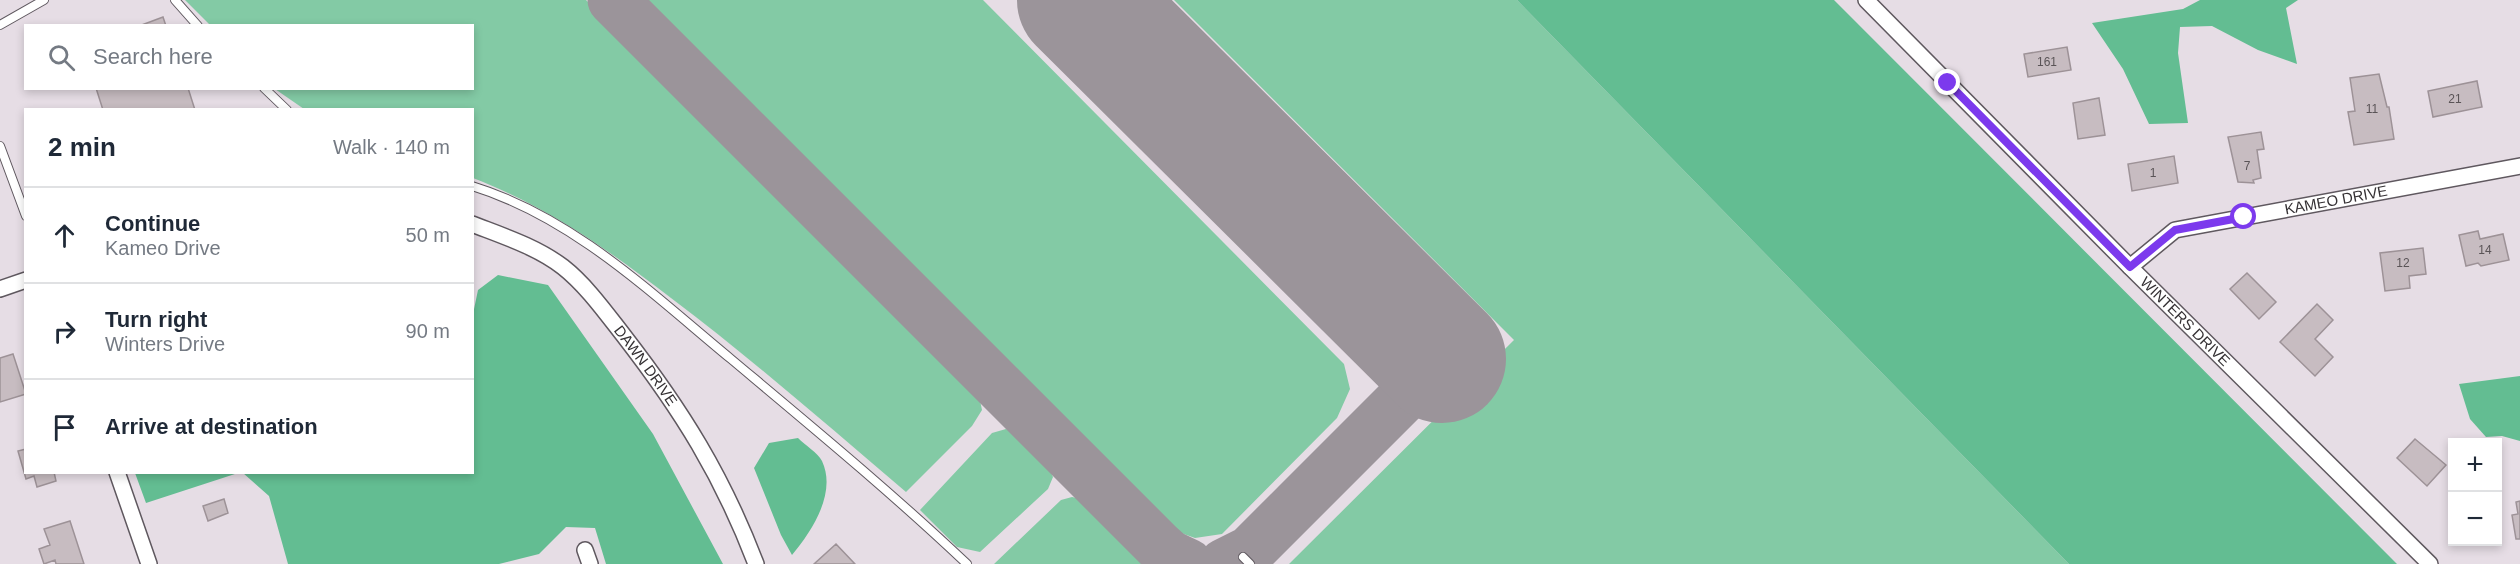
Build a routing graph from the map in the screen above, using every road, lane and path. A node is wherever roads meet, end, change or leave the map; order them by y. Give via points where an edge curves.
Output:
1 (175, 0) edge
2 (1866, 0) edge
3 (44, 1) edge
4 (196, 24) edge
5 (0, 25) edge
6 (266, 90) edge
7 (285, 108) edge
8 (0, 146) edge
9 (2520, 166) edge
10 (474, 187) edge
11 (24, 211) edge
12 (474, 225) edge
13 (2130, 267) junction
14 (24, 281) edge
15 (0, 289) edge
16 (118, 474) edge
17 (1243, 557) dead end
18 (149, 564) edge
19 (756, 564) edge
20 (967, 564) edge
21 (1250, 564) edge
22 (2430, 564) edge

1 - 4 lane
2 - 13 street, WINTERS DRIVE
3 - 5 lane
6 - 7 lane
8 - 11 lane
9 - 13 street, KAMEO DRIVE via 2175,230
10 - 20 lane via 570,230 588,243 905,505
12 - 19 street, DAWN DRIVE via 520,243 563,267 608,315 657,379 712,463
13 - 22 street, WINTERS DRIVE
14 - 15 street
16 - 18 street
17 - 21 lane

